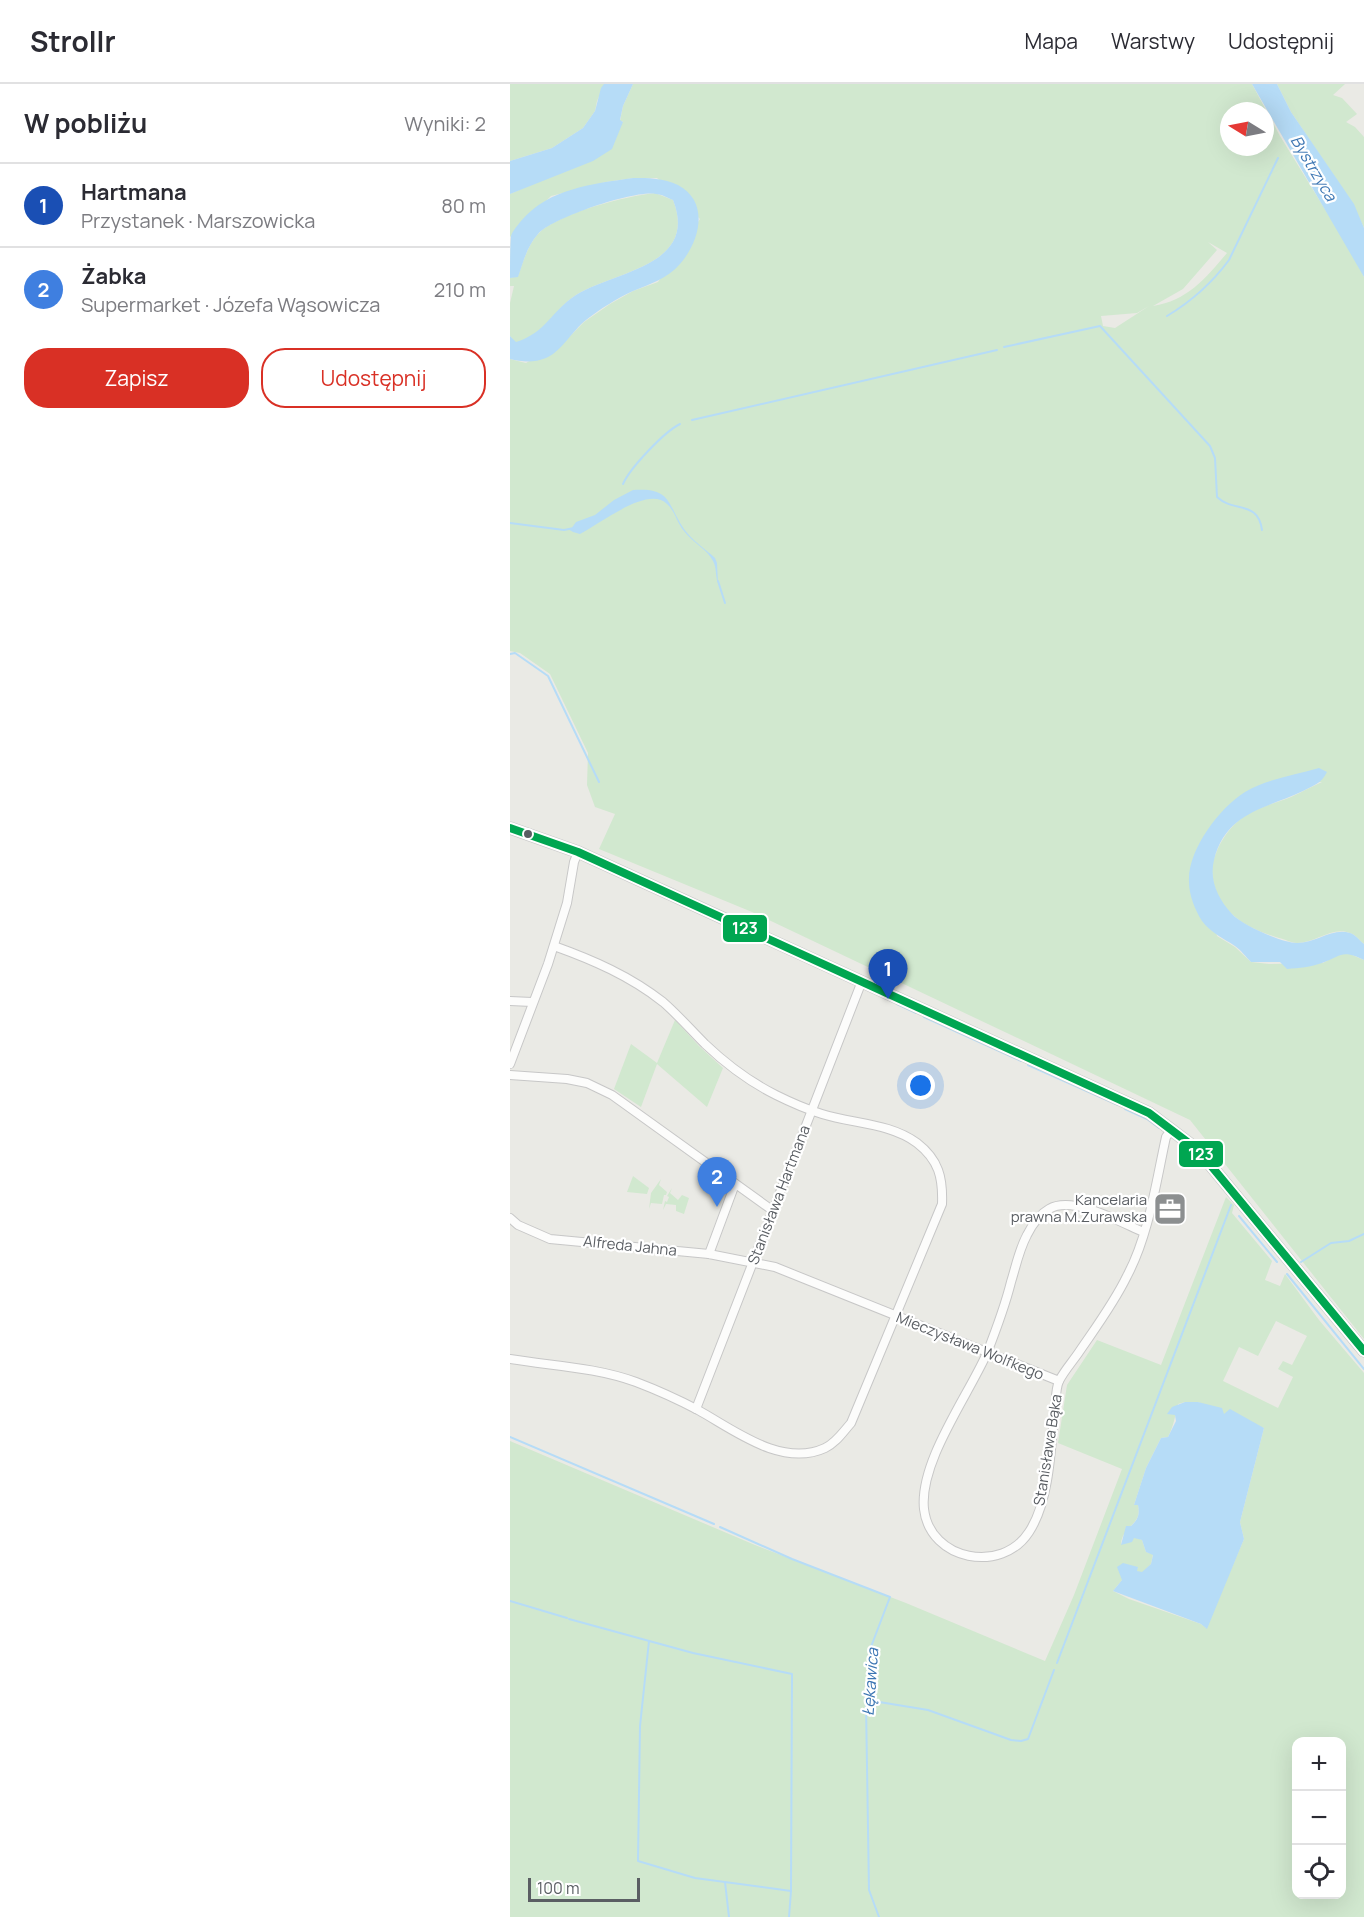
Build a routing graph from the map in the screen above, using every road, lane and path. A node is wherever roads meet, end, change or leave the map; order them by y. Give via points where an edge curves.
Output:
1 (510, 828) edge
2 (578, 852) junction
3 (554, 946) junction
4 (862, 981) junction
5 (510, 1001) edge
6 (532, 1002) junction
7 (510, 1064) edge
8 (510, 1075) edge
9 (811, 1110) junction
10 (1172, 1129) junction
11 (735, 1184) junction
12 (772, 1210) junction
13 (510, 1218) edge
14 (1143, 1232) junction
15 (709, 1254) junction
16 (754, 1262) junction
17 (895, 1315) junction
18 (1364, 1352) edge
19 (986, 1353) junction
20 (510, 1359) edge
21 (1059, 1382) junction
22 (696, 1409) junction

1 - 2 street
2 - 3 street
2 - 4 street
3 - 6 street
3 - 9 street via 600,964 642,987 743,1075
4 - 9 street, Stanisława Hartmana
4 - 10 street via 1149,1113
5 - 6 street
6 - 7 street
8 - 11 street via 567,1079 604,1091
9 - 12 street, Stanisława Hartmana
9 - 17 street via 900,1133 935,1162 942,1182 942,1204
10 - 14 street, Mieczysława Wolfkego via 1166,1137
10 - 18 street via 1198,1150
11 - 12 street
11 - 15 street
12 - 16 street, Stanisława Hartmana
13 - 15 street, Alfreda Jahna via 550,1239
14 - 19 street, Stanisława Bąka via 1075,1204 1049,1209 1037,1219 1018,1253
14 - 21 street, Mieczysława Wolfkego via 1128,1275
15 - 16 street, Alfreda Jahna
16 - 17 street, Mieczysława Wolfkego
16 - 22 street, Stanisława Hartmana
17 - 19 street, Mieczysława Wolfkego
17 - 22 street via 851,1423 825,1449 792,1454 764,1446
19 - 21 street, Mieczysława Wolfkego
19 - 21 street, Stanisława Bąka via 940,1445 923,1496 930,1527 940,1541 957,1553 982,1558 999,1555 1019,1544 1031,1530 1046,1480
20 - 22 street via 604,1373 636,1382

